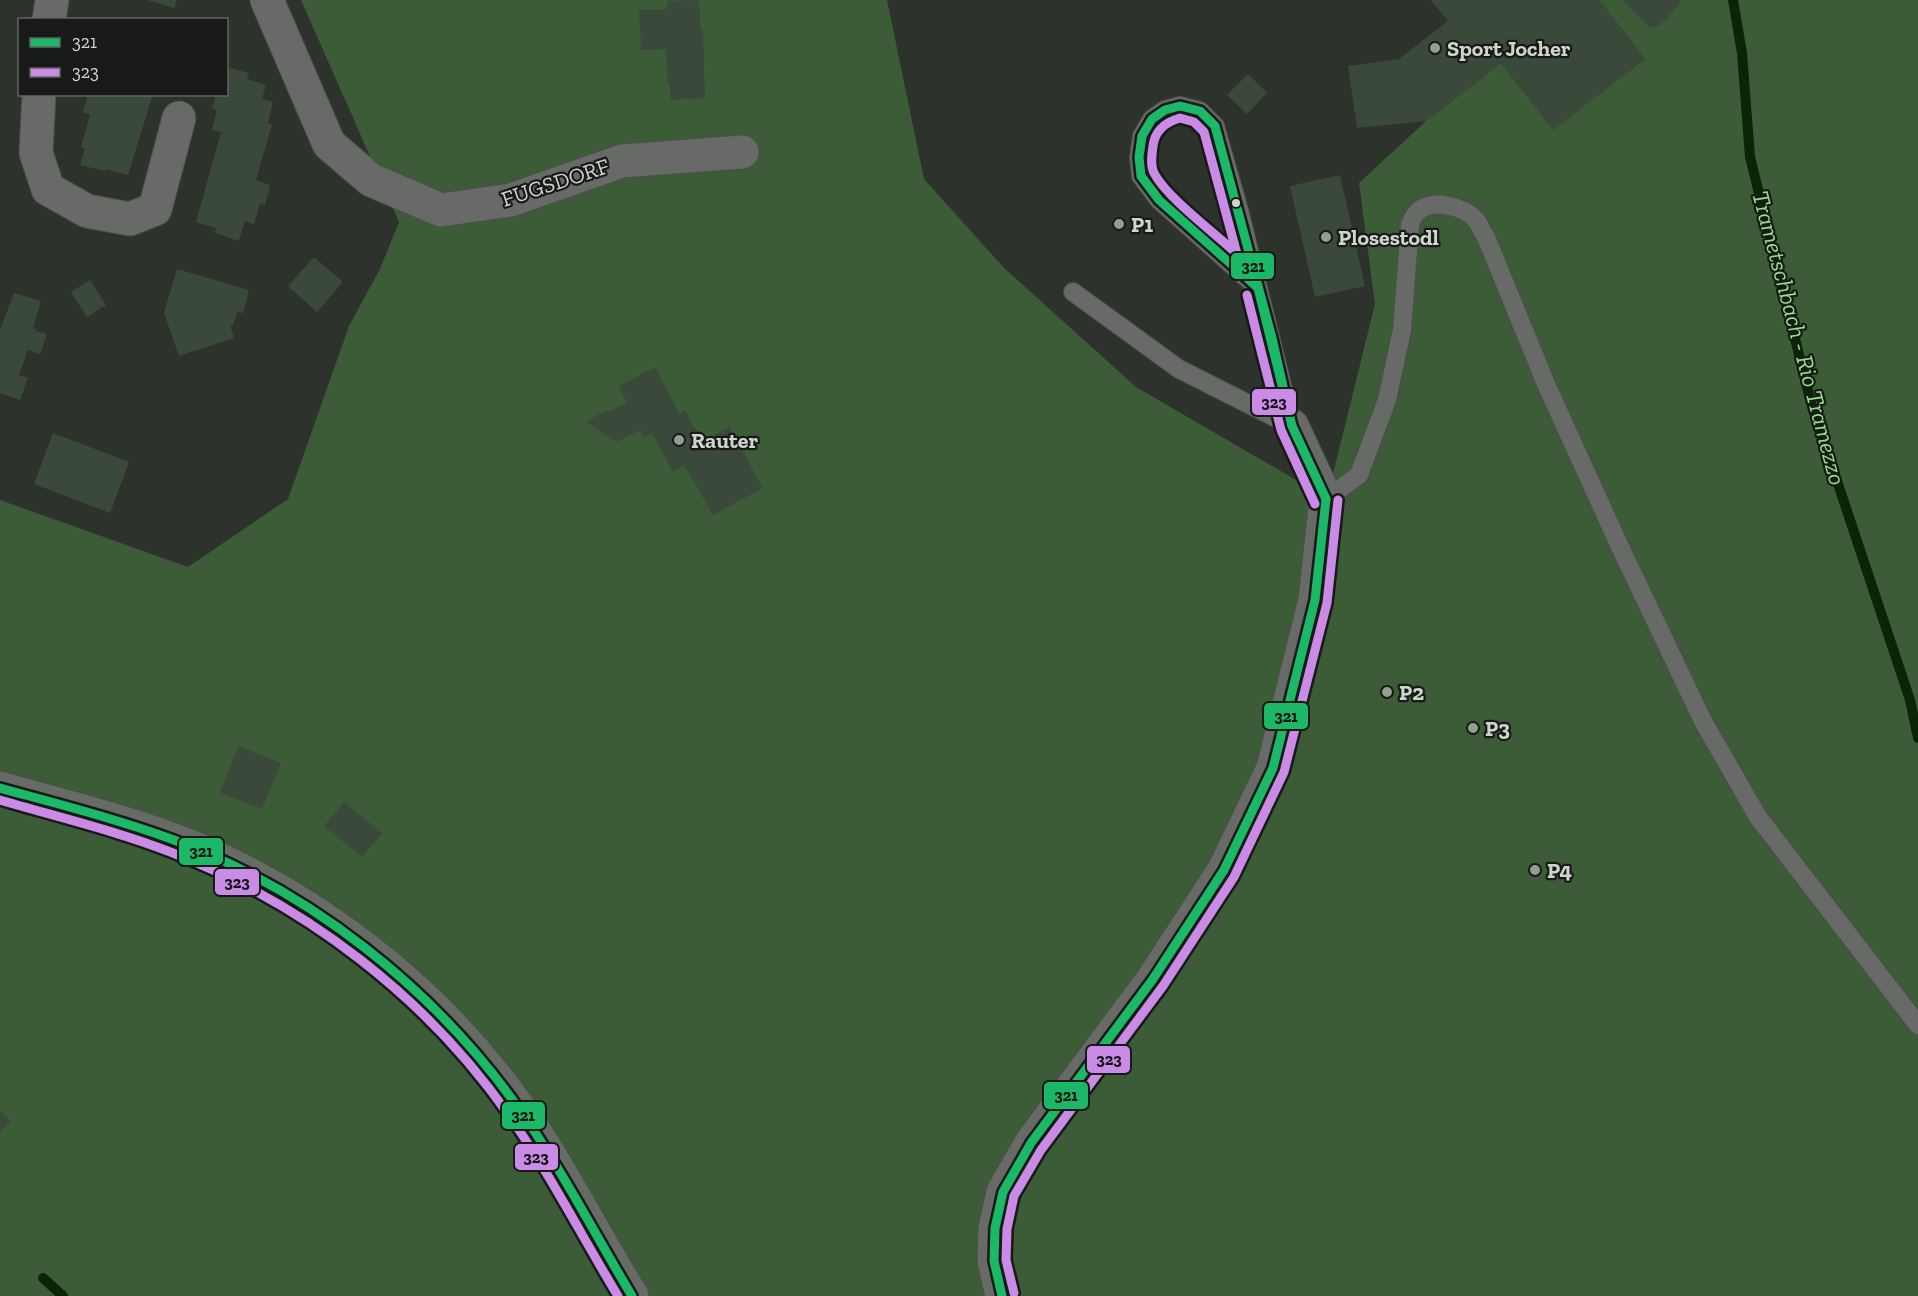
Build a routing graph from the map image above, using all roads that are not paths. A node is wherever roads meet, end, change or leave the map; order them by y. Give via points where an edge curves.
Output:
1 (52, 0) edge
2 (267, 0) edge
3 (49, 18) edge
4 (39, 96) edge
5 (179, 118) dead end
6 (742, 152) dead end
7 (1258, 288) junction
8 (1073, 292) dead end
9 (1292, 426) junction
10 (1326, 499) junction
11 (0, 788) edge
12 (1918, 1025) edge
13 (632, 1296) edge
14 (1002, 1296) edge

1 - 3 street
2 - 6 street, FUGSDORF via 329,144 371,180 441,210 511,200 622,161
4 - 5 street via 36,153 48,189 87,211 130,219 155,209
7 - 7 lane via 1215,126 1200,111 1180,106 1164,110 1152,119 1142,136 1141,176 1159,200
7 - 9 lane
8 - 9 lane via 1179,369
9 - 10 street
10 - 12 lane via 1359,475 1387,400 1402,330 1410,225 1416,213 1426,207 1442,204 1459,209 1475,220 1486,237 1546,384 1703,722 1758,816
10 - 14 street via 1315,600 1273,768 1224,870 1153,979 1031,1143 1003,1192 995,1228 994,1261
11 - 13 street via 199,850 270,885 337,927 451,1026 498,1080 545,1148

